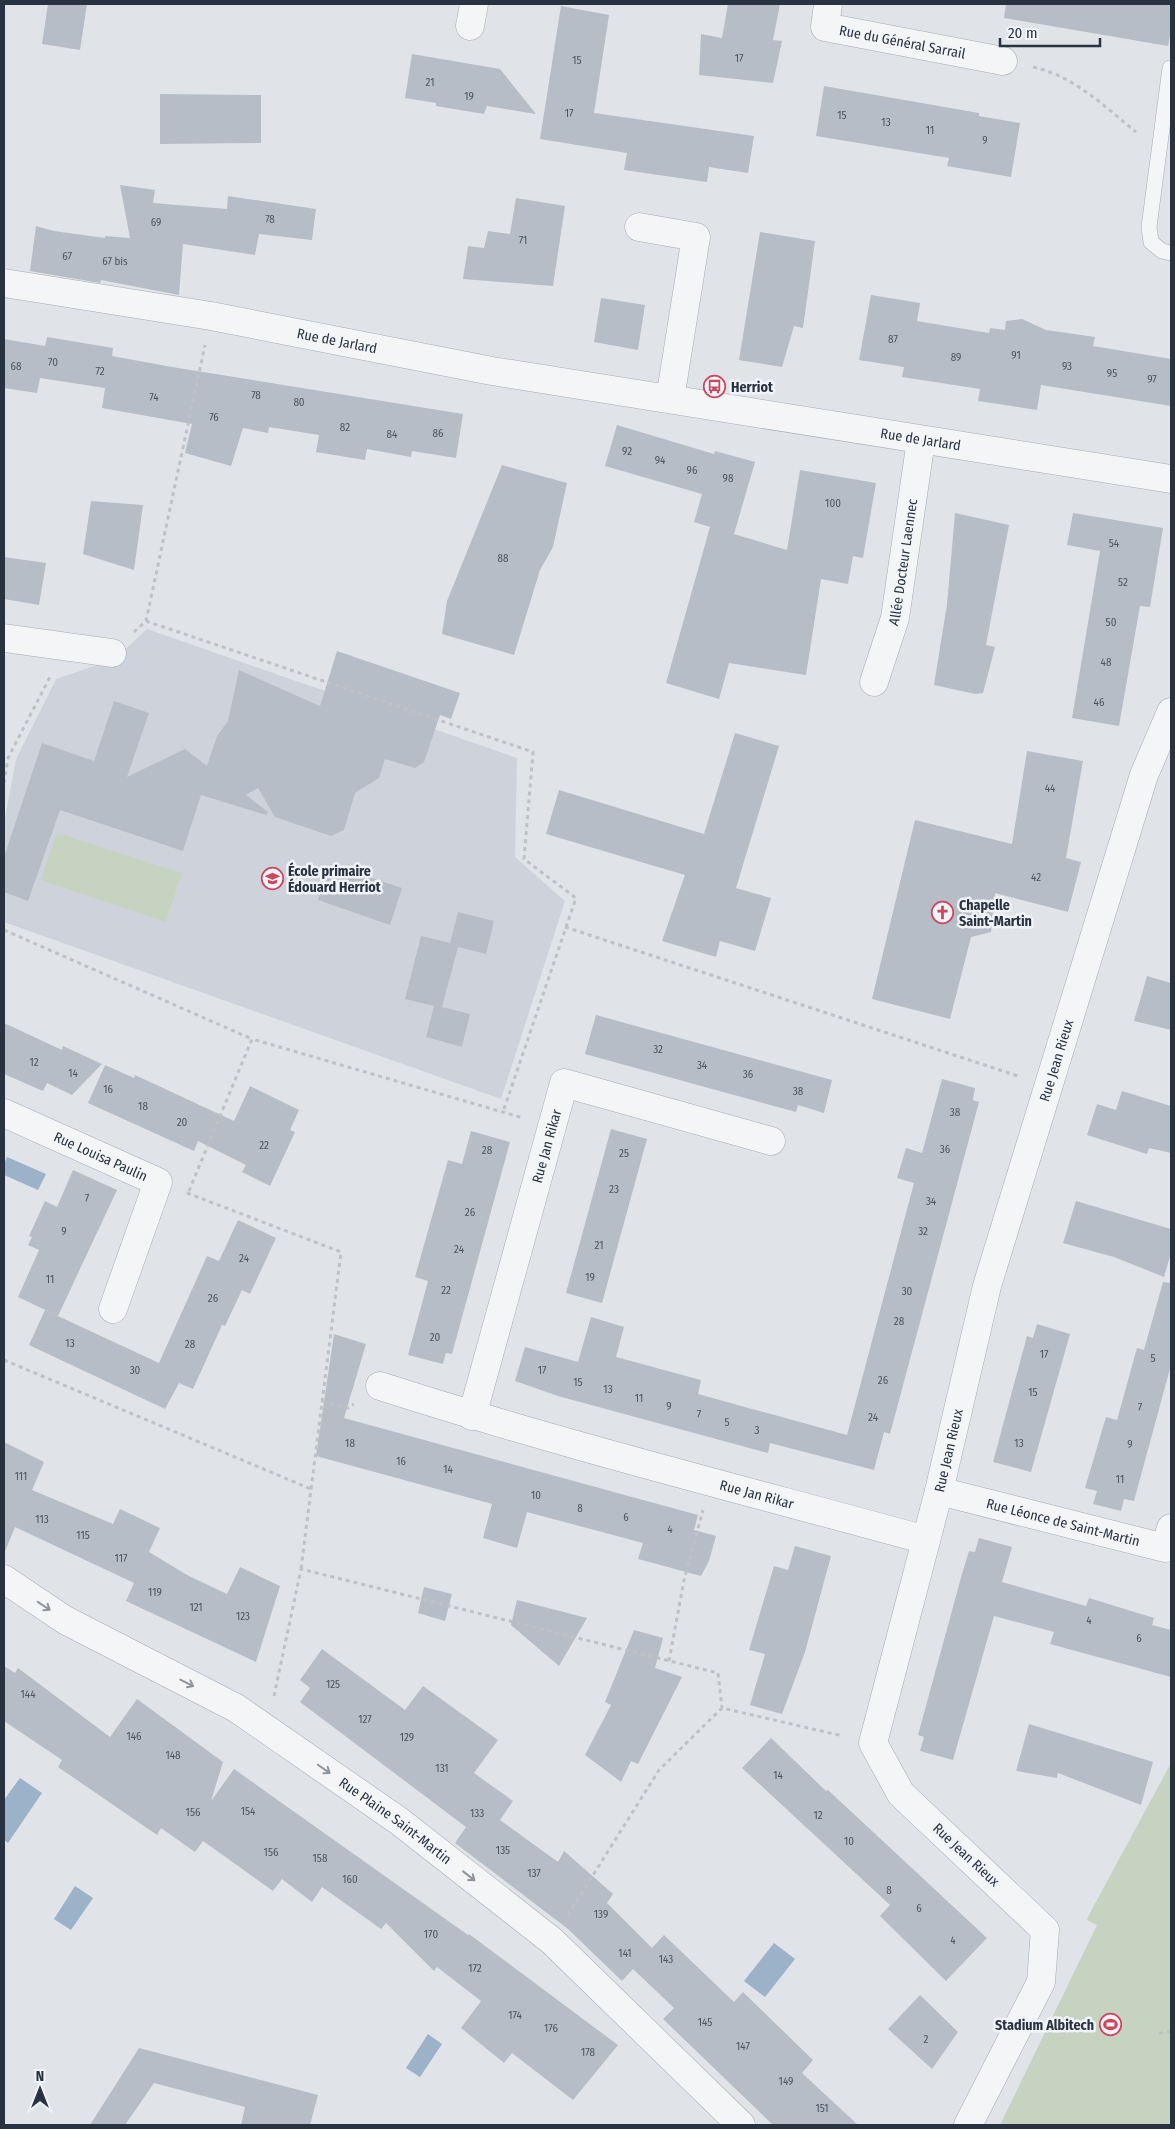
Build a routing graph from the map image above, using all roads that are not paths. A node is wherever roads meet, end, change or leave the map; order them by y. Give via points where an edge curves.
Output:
1 (828, 4) edge
2 (1003, 61) road end
3 (1170, 68) edge
4 (639, 227) dead end
5 (1171, 252) edge
6 (4, 283) edge
7 (670, 399) junction
8 (921, 440) junction
9 (1171, 479) edge
10 (4, 638) edge
11 (112, 653) road end
12 (874, 682) dead end
13 (1171, 712) edge
14 (4, 1113) edge
15 (771, 1141) dead end
16 (113, 1309) dead end
17 (380, 1386) dead end
18 (472, 1416) junction
19 (939, 1491) junction
20 (1171, 1528) edge
21 (926, 1540) junction
22 (4, 1578) edge
23 (742, 2125) edge
24 (968, 2125) edge

1 - 2 street, Rue du Général Sarrail via 825,27
3 - 5 lane via 1149,227 1150,242 1162,251
4 - 7 street via 696,237
6 - 7 street, Rue de Jarlard via 211,316 492,371
7 - 8 street, Rue de Jarlard
8 - 9 street, Rue de Jarlard
8 - 12 street, Allée Docteur Laennec via 895,618
10 - 11 street
13 - 19 street, Rue Jean Rieux via 1144,775 988,1286
14 - 16 street, Rue Louisa Paulin via 158,1182
15 - 18 street, Rue Jan Rikar via 564,1083
17 - 18 street, Rue Jan Rikar
18 - 21 street, Rue Jan Rikar
19 - 20 street, Rue Léonce de Saint-Martin via 1165,1548
19 - 21 street, Rue Jean Rieux
21 - 24 street, Rue Jean Rieux via 873,1743 901,1794 1045,1930 1041,1982
22 -> 23 street, Rue Plaine Saint-Martin via 66,1620 236,1708 399,1821 552,1941

